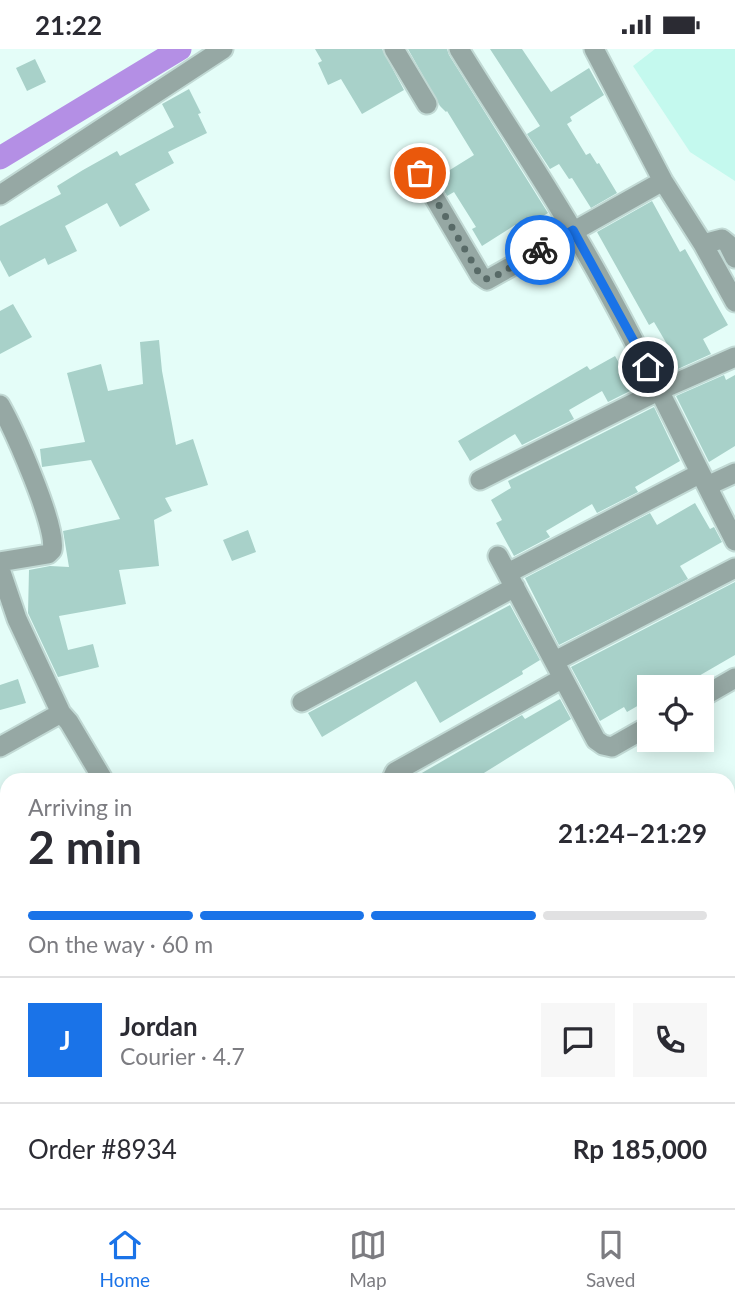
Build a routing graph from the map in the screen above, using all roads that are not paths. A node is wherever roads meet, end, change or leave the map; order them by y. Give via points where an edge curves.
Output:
1 (223, 49) edge
2 (394, 49) edge
3 (459, 49) edge
4 (594, 49) edge
5 (427, 104) dead end
6 (420, 173) dead end
7 (663, 181) junction
8 (0, 195) edge
9 (573, 230) junction
10 (703, 244) junction
11 (735, 258) edge
12 (735, 302) edge
13 (735, 357) edge
14 (660, 390) junction
15 (0, 405) edge
16 (735, 473) edge
17 (480, 480) dead end
18 (703, 480) junction
19 (735, 541) edge
20 (0, 562) edge
21 (735, 568) edge
22 (0, 569) edge
23 (507, 572) junction
24 (559, 669) junction
25 (735, 678) edge
26 (714, 690) edge
27 (302, 702) dead end
28 (61, 713) junction
29 (637, 733) edge
30 (0, 747) edge
31 (99, 773) edge
32 (395, 773) edge

1 - 8 street
2 - 5 street
3 - 9 street
4 - 7 street
6 - 9 street via 480,275 487,279
7 - 9 street
7 - 10 street
9 - 14 street
10 - 11 street via 722,239
10 - 12 street
13 - 14 street
14 - 17 street
14 - 18 street
15 - 20 street via 47,512 54,542 48,554
16 - 18 street
18 - 19 street
18 - 23 street
21 - 24 street
22 - 28 street via 17,619
23 - 24 street
23 - 27 street
24 - 29 street via 596,740 612,747
24 - 32 street
25 - 26 street
28 - 30 street
28 - 31 street

